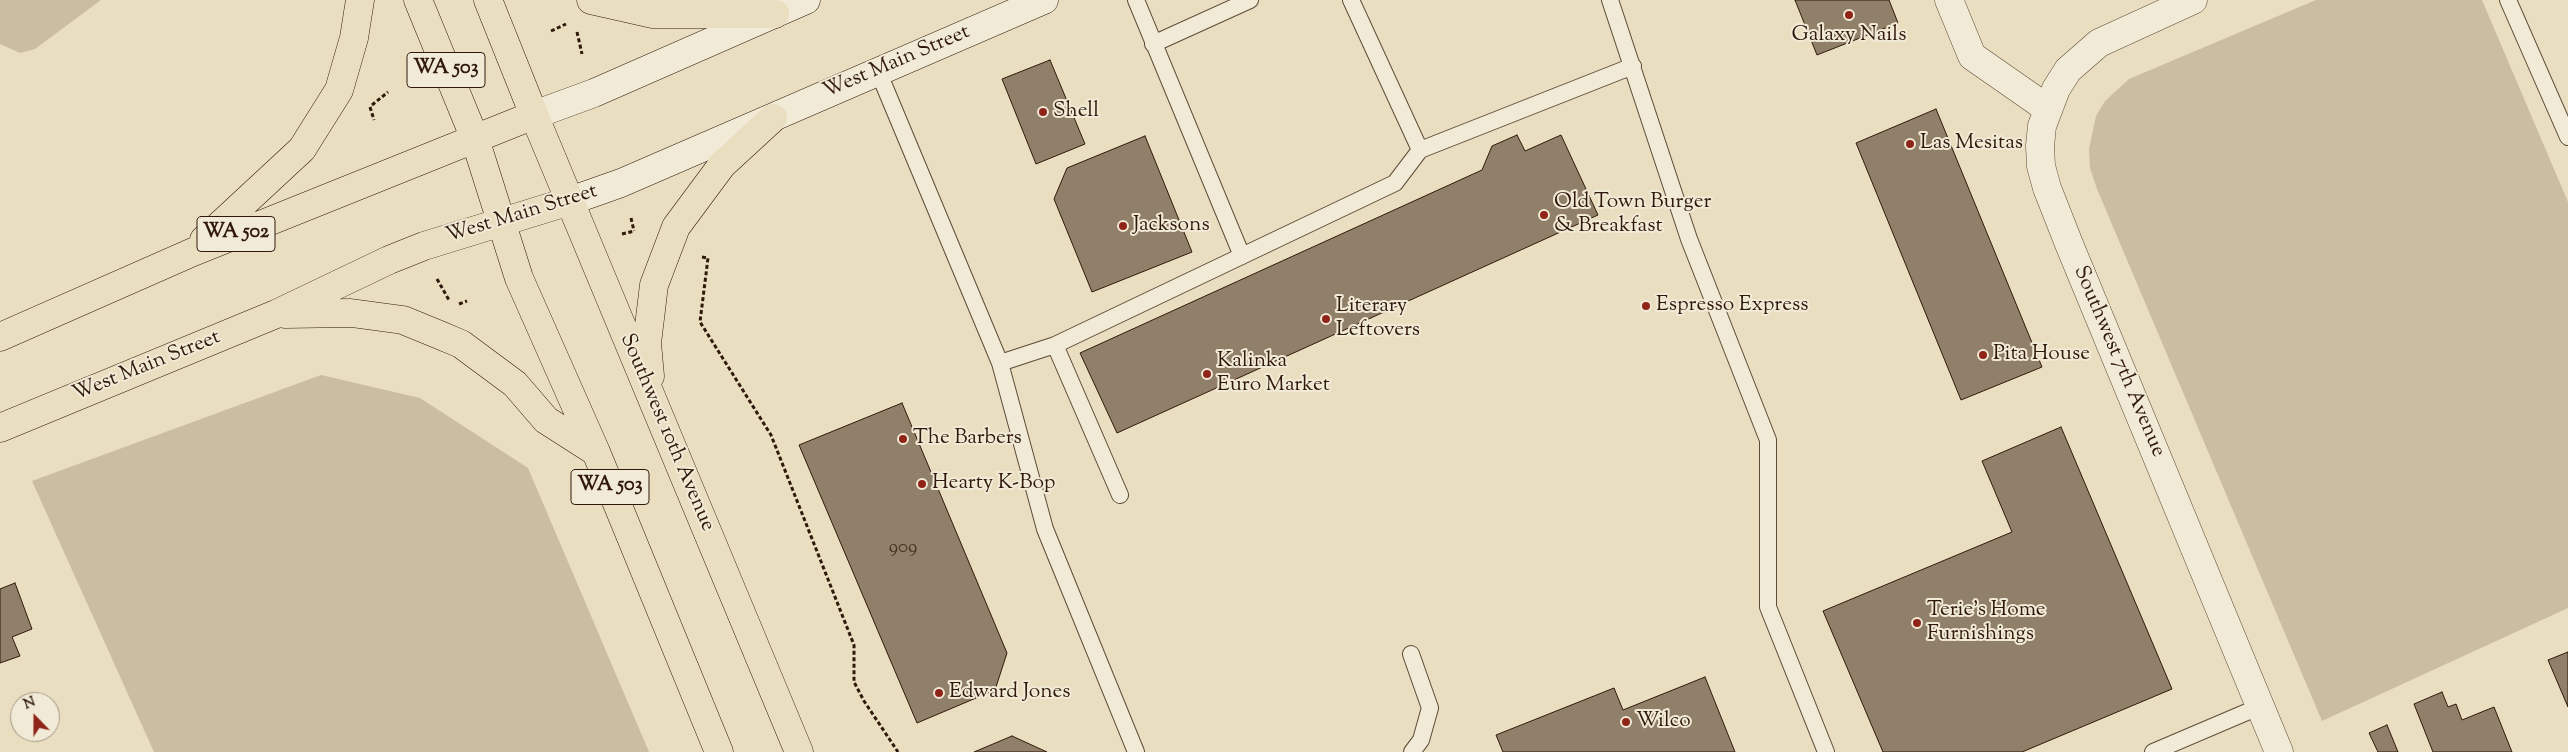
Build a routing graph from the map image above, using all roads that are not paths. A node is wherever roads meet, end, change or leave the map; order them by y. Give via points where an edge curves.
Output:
1 (360, 0) edge
2 (418, 0) edge
3 (488, 0) edge
4 (1044, 0) edge
5 (1136, 0) edge
6 (1250, 0) edge
7 (1351, 0) edge
8 (1610, 0) edge
9 (1949, 0) edge
10 (2193, 0) edge
11 (2508, 0) edge
12 (791, 5) edge
13 (583, 10) edge
14 (1153, 44) junction
15 (1634, 66) junction
16 (878, 71) junction
17 (2048, 109) junction
18 (534, 115) junction
19 (773, 118) junction
20 (2568, 137) edge
21 (475, 139) junction
22 (1420, 150) junction
23 (570, 201) junction
24 (501, 221) junction
25 (193, 252) junction
26 (1242, 256) junction
27 (276, 314) junction
28 (0, 337) edge
29 (1055, 345) junction
30 (1000, 363) junction
31 (652, 398) junction
32 (0, 428) edge
33 (596, 452) junction
34 (1120, 495) dead end
35 (1411, 654) dead end
36 (2261, 706) junction
37 (719, 752) edge
38 (799, 752) edge
39 (1136, 752) edge
40 (1412, 752) edge
41 (1826, 752) edge
42 (2154, 752) edge
43 (2279, 752) edge

1 - 25 main road via 354,38 339,90 302,149
2 - 21 main road, WA 503
3 - 18 main road, WA 503
4 - 16 street, West Main Street
5 - 14 lane
6 - 14 lane
7 - 22 lane
8 - 15 lane
9 - 17 street via 1972,56
10 - 17 street, Southwest 7th Avenue via 2099,43 2068,70
11 - 20 lane
12 - 13 main road via 653,14
12 - 18 street via 594,93
14 - 26 lane
15 - 22 lane
15 - 41 lane via 1689,239 1768,440 1768,607
16 - 19 street, West Main Street
16 - 30 lane
17 - 36 street, Southwest 7th Avenue via 2040,146 2046,188
18 - 21 main road, WA 502
18 - 23 main road, Southwest 10th Avenue / WA 503
19 - 23 street, West Main Street via 621,184
19 - 31 main road via 722,165 676,227 654,285 647,343
21 - 24 main road, WA 503
21 - 25 main road, WA 502 via 393,169
22 - 26 lane via 1394,184
23 - 24 main road, West Main Street
23 - 31 main road, Southwest 10th Avenue / WA 503
24 - 27 main road, West Main Street via 389,260
24 - 33 main road, WA 503 via 519,278
25 - 28 main road, WA 502
26 - 29 lane
27 - 32 main road, West Main Street
27 - 33 main road via 351,313 403,320 461,344 515,384 546,420
29 - 30 lane
29 - 34 lane
30 - 39 lane via 1045,529
31 - 38 main road, Southwest 10th Avenue / WA 503
33 - 37 main road, WA 503
35 - 40 lane via 1430,708 1421,740
36 - 42 lane
36 - 43 street, Southwest 7th Avenue

